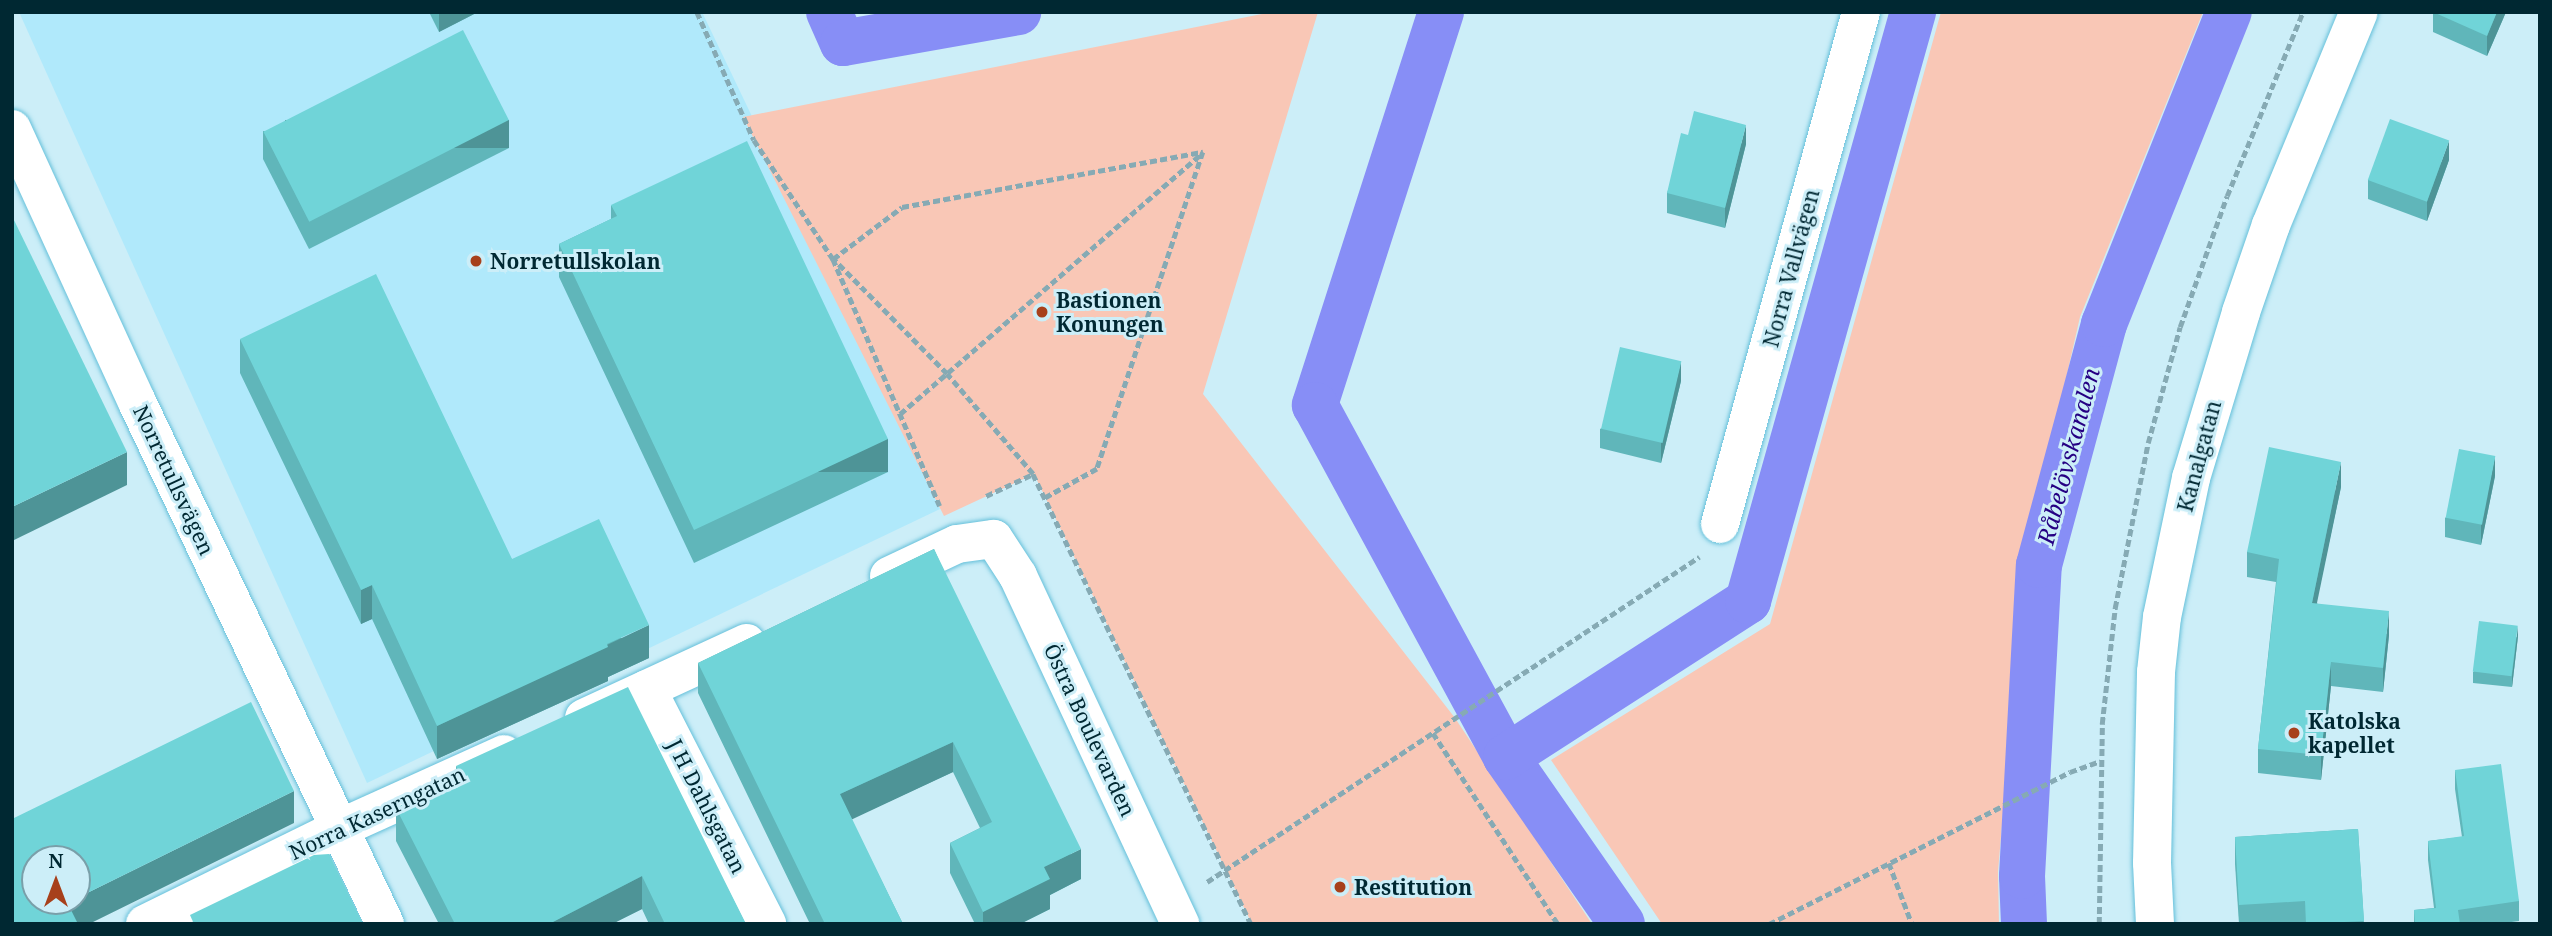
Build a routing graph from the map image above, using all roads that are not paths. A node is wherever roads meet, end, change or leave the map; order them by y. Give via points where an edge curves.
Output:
1 (1861, 12) edge
2 (2359, 12) edge
3 (12, 129) edge
4 (1720, 524) road end
5 (858, 590) edge
6 (784, 625) edge
7 (648, 689) junction
8 (338, 829) junction
9 (1176, 915) edge
10 (145, 924) edge
11 (386, 924) edge
12 (766, 924) edge
13 (2155, 924) edge

1 - 4 street, Norra Vallvägen
2 - 13 street, Kanalgatan via 2267,237 2191,478 2162,617 2157,672
3 - 8 street, Norretullsvägen
5 - 9 street, Östra Boulevarden via 976,541 1018,576
6 - 7 street, Norra Kaserngatan
7 - 8 street, Norra Kaserngatan
7 - 12 street, J H Dahlsgatan
8 - 10 street, Norra Kaserngatan
8 - 11 street, Norretullsvägen

